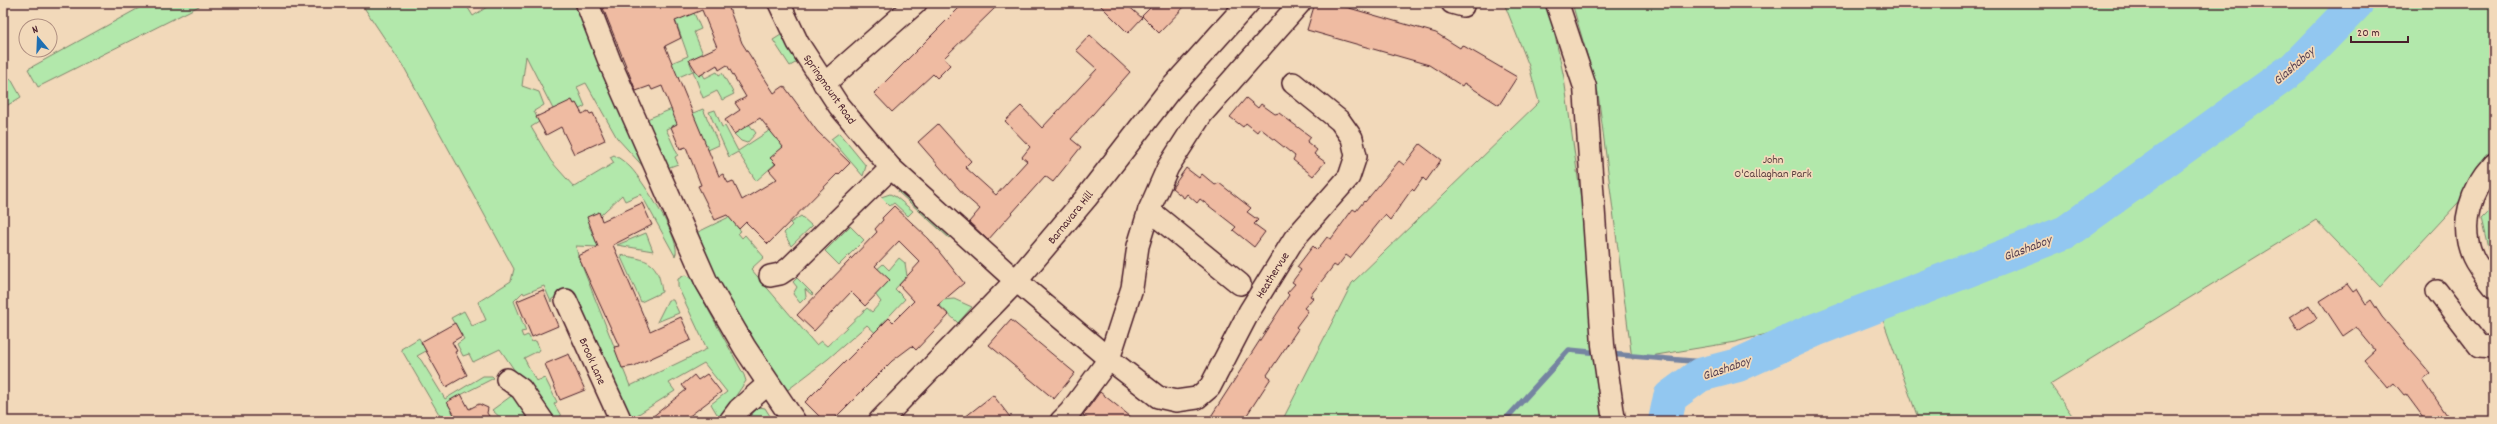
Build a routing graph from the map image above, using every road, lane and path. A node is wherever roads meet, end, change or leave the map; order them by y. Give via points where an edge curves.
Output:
1 (587, 3) edge
2 (779, 3) edge
3 (916, 3) edge
4 (1248, 3) edge
5 (1300, 3) edge
6 (1557, 3) edge
7 (1293, 83) dead end
8 (824, 84) junction
9 (2494, 164) edge
10 (891, 168) junction
11 (1149, 210) junction
12 (770, 276) dead end
13 (1016, 281) junction
14 (1240, 284) dead end
15 (2494, 287) edge
16 (2437, 291) dead end
17 (566, 300) dead end
18 (2494, 347) edge
19 (1109, 359) junction
20 (507, 379) dead end
21 (768, 384) junction
22 (1613, 416) edge
23 (543, 421) edge
24 (621, 421) edge
25 (730, 421) edge
26 (794, 421) edge
27 (880, 421) edge
28 (1061, 421) edge

1 - 21 main road via 611,65 696,261
2 - 8 street, Springmount Road via 798,43
3 - 8 street
4 - 13 main road, Barnavara Hill via 1173,86 1086,198
5 - 11 street via 1202,114 1168,166
6 - 22 main road via 1585,87 1603,345
7 - 19 street, Heathervue via 1340,121 1352,138 1356,156 1349,177 1290,245 1249,312 1210,387 1197,398 1176,401 1158,397
8 - 10 street, Springmount Road
9 - 15 street via 2483,176 2468,207 2466,236 2473,258
10 - 12 street via 789,268 780,274
10 - 13 street, Springmount Road
11 - 14 street, Heathervue
11 - 19 street via 1138,246 1132,288
13 - 19 street, Heathervue
13 - 27 main road, Barnavara Hill
16 - 18 street via 2479,346
17 - 24 street, Brook Lane
19 - 28 street
20 - 23 street via 521,389
21 - 25 street via 743,405
21 - 26 main road

